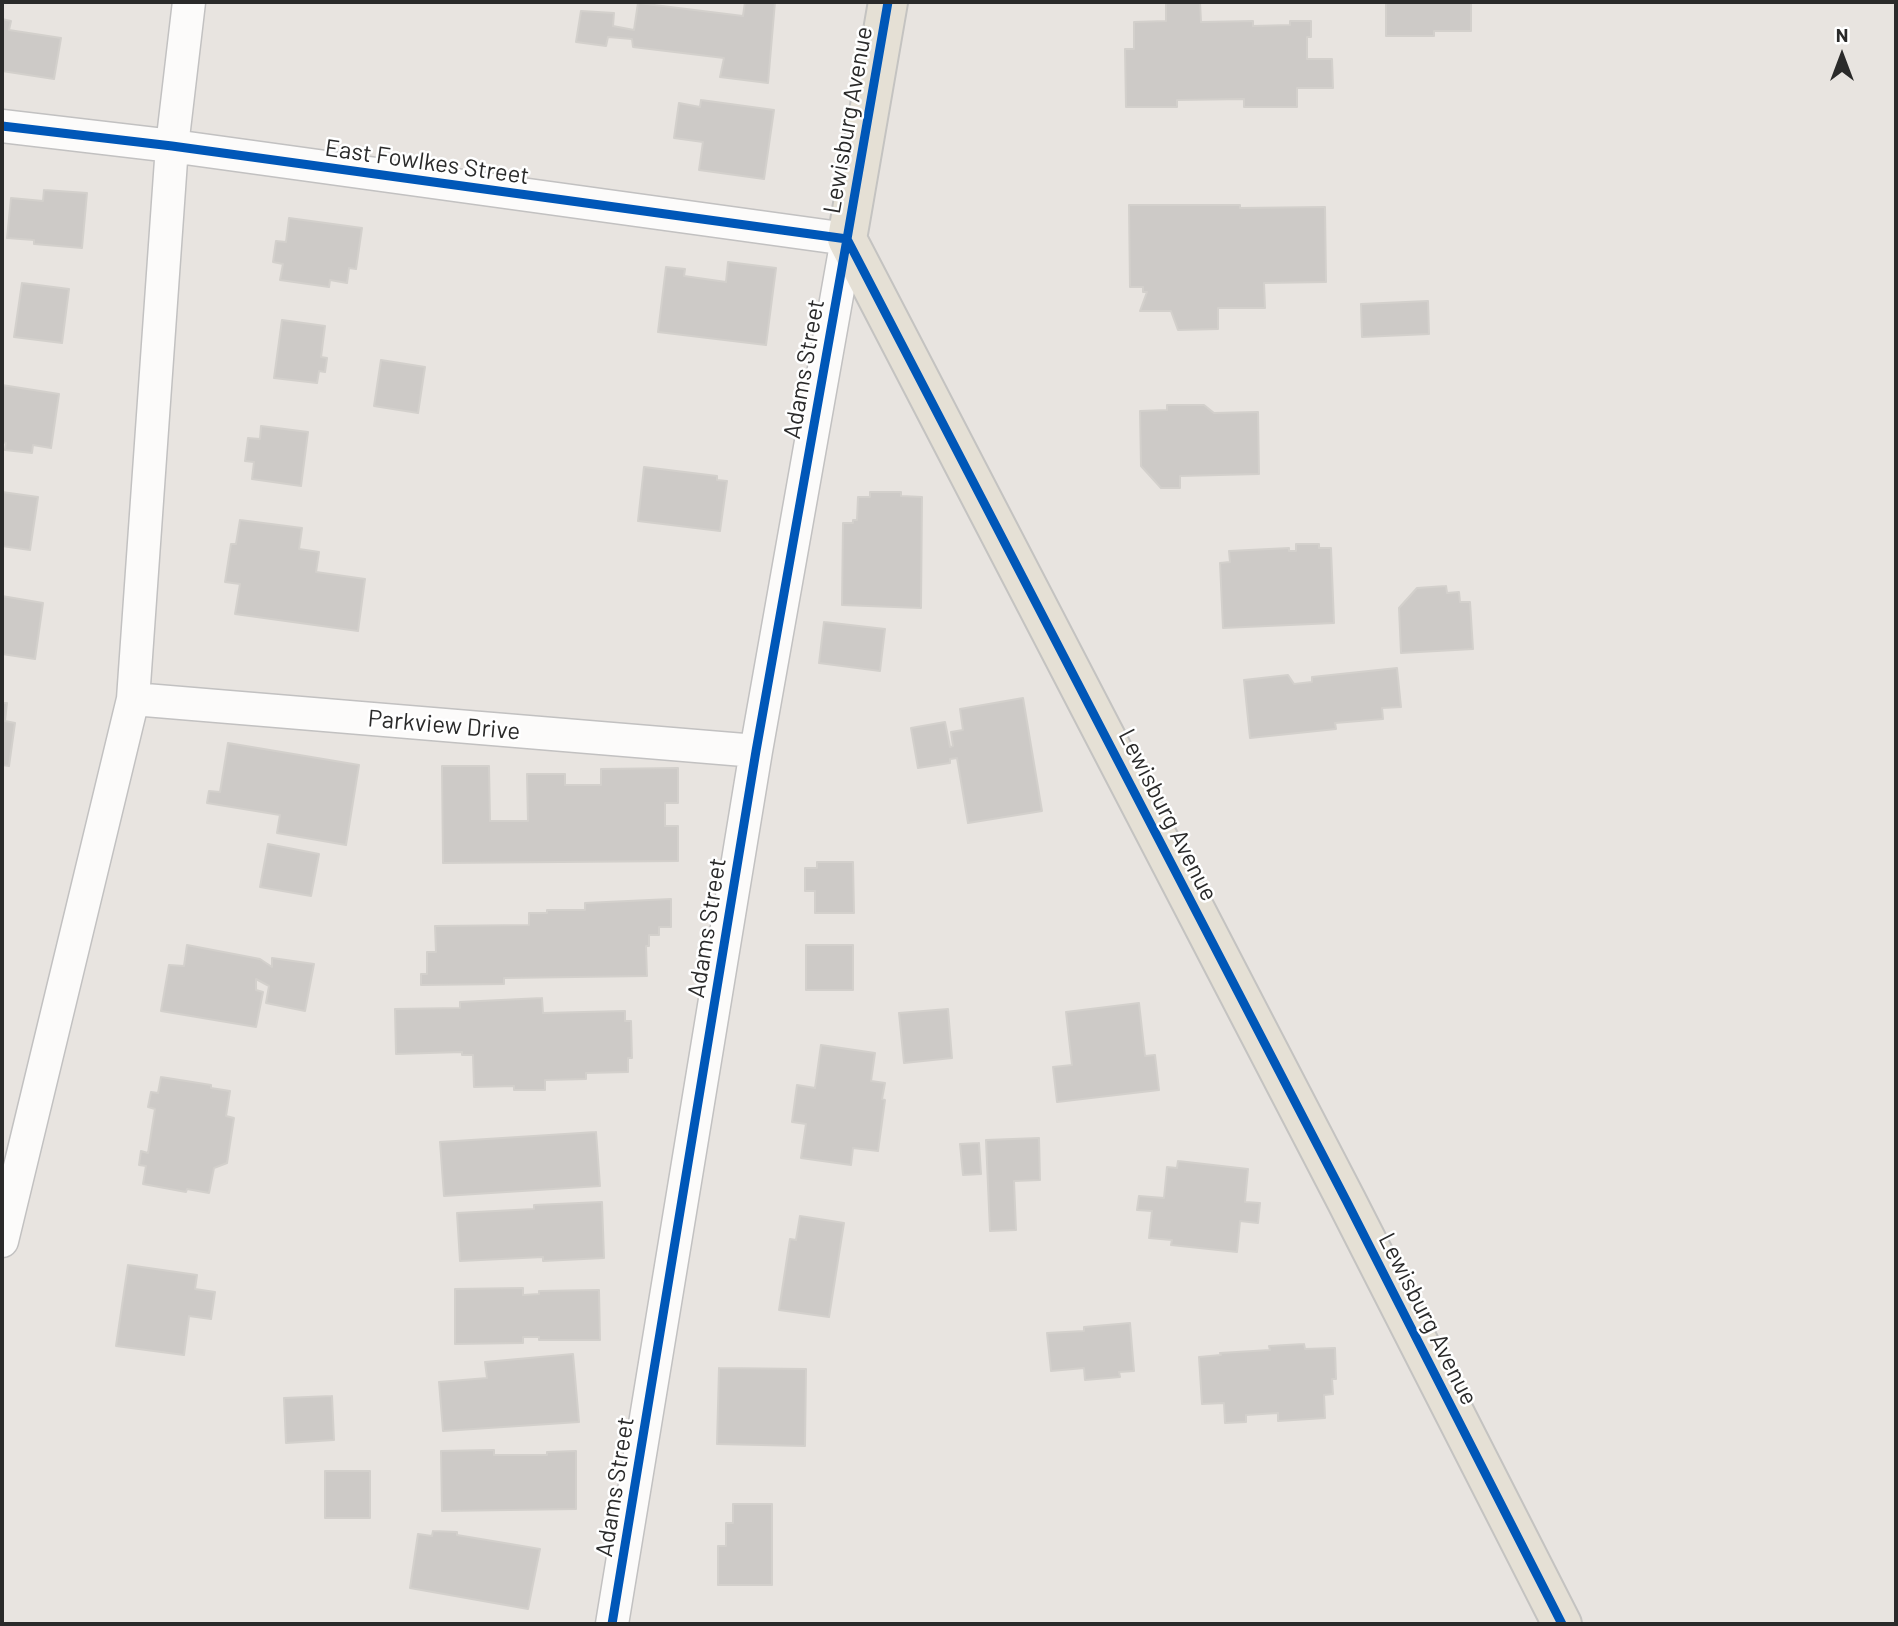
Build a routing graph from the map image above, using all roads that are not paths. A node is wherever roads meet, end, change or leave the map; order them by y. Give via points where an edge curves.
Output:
1 (189, 2) edge
2 (888, 2) edge
3 (2, 126) edge
4 (172, 146) junction
5 (847, 239) junction
6 (134, 699) junction
7 (755, 751) junction
8 (2, 1241) edge
9 (611, 1624) edge
10 (1562, 1624) edge

1 - 4 street
2 - 5 main road, Lewisburg Avenue
3 - 4 street, East Fowlkes Street
4 - 5 street, East Fowlkes Street
4 - 6 street
5 - 7 street, Adams Street
5 - 10 main road, Lewisburg Avenue
6 - 7 street, Parkview Drive
6 - 8 street
7 - 9 street, Adams Street

